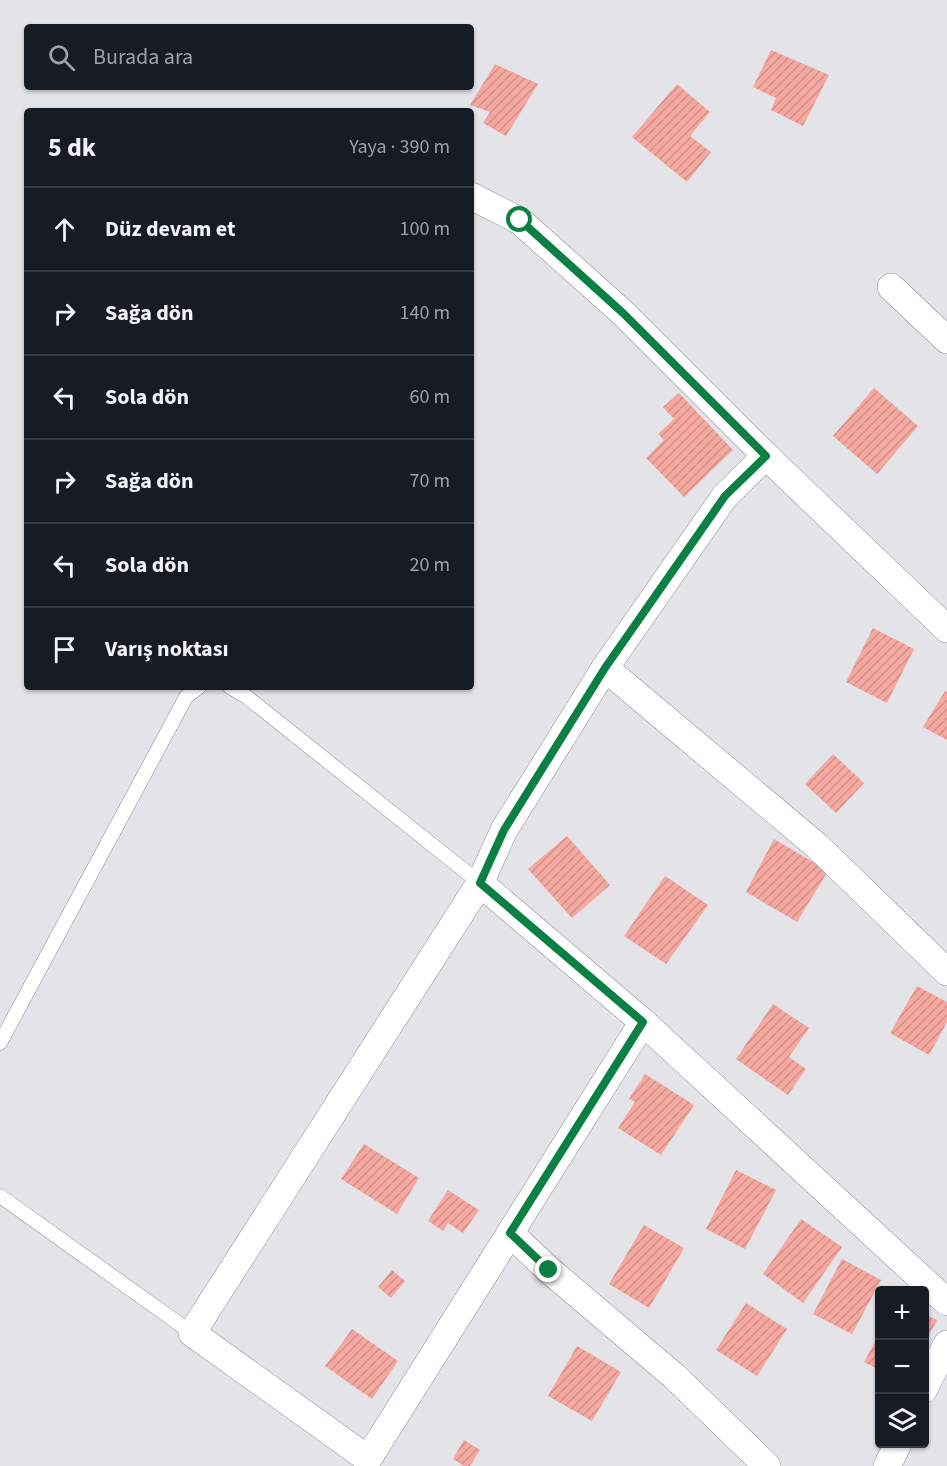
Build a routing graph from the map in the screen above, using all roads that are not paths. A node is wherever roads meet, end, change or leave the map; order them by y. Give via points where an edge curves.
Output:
1 (474, 197) edge
2 (891, 287) dead end
3 (947, 340) edge
4 (766, 456) junction
5 (947, 629) edge
6 (605, 668) junction
7 (195, 690) edge
8 (235, 690) edge
9 (480, 883) junction
10 (947, 972) edge
11 (643, 1022) junction
12 (0, 1043) edge
13 (0, 1196) edge
14 (510, 1233) junction
15 (947, 1302) edge
16 (192, 1333) junction
17 (947, 1344) edge
18 (929, 1379) edge
19 (895, 1448) edge
20 (368, 1464) edge
21 (767, 1466) edge
22 (886, 1466) edge

1 - 4 street via 520,220 623,313
2 - 3 street
4 - 5 street
4 - 6 street via 725,496
6 - 9 street via 504,830
6 - 10 street via 817,846
7 - 12 lane via 186,697
8 - 9 lane
9 - 11 street
9 - 16 street
11 - 14 street
11 - 15 street
13 - 16 lane
14 - 20 street
14 - 21 street via 674,1377
16 - 20 street
17 - 18 street
19 - 22 street

